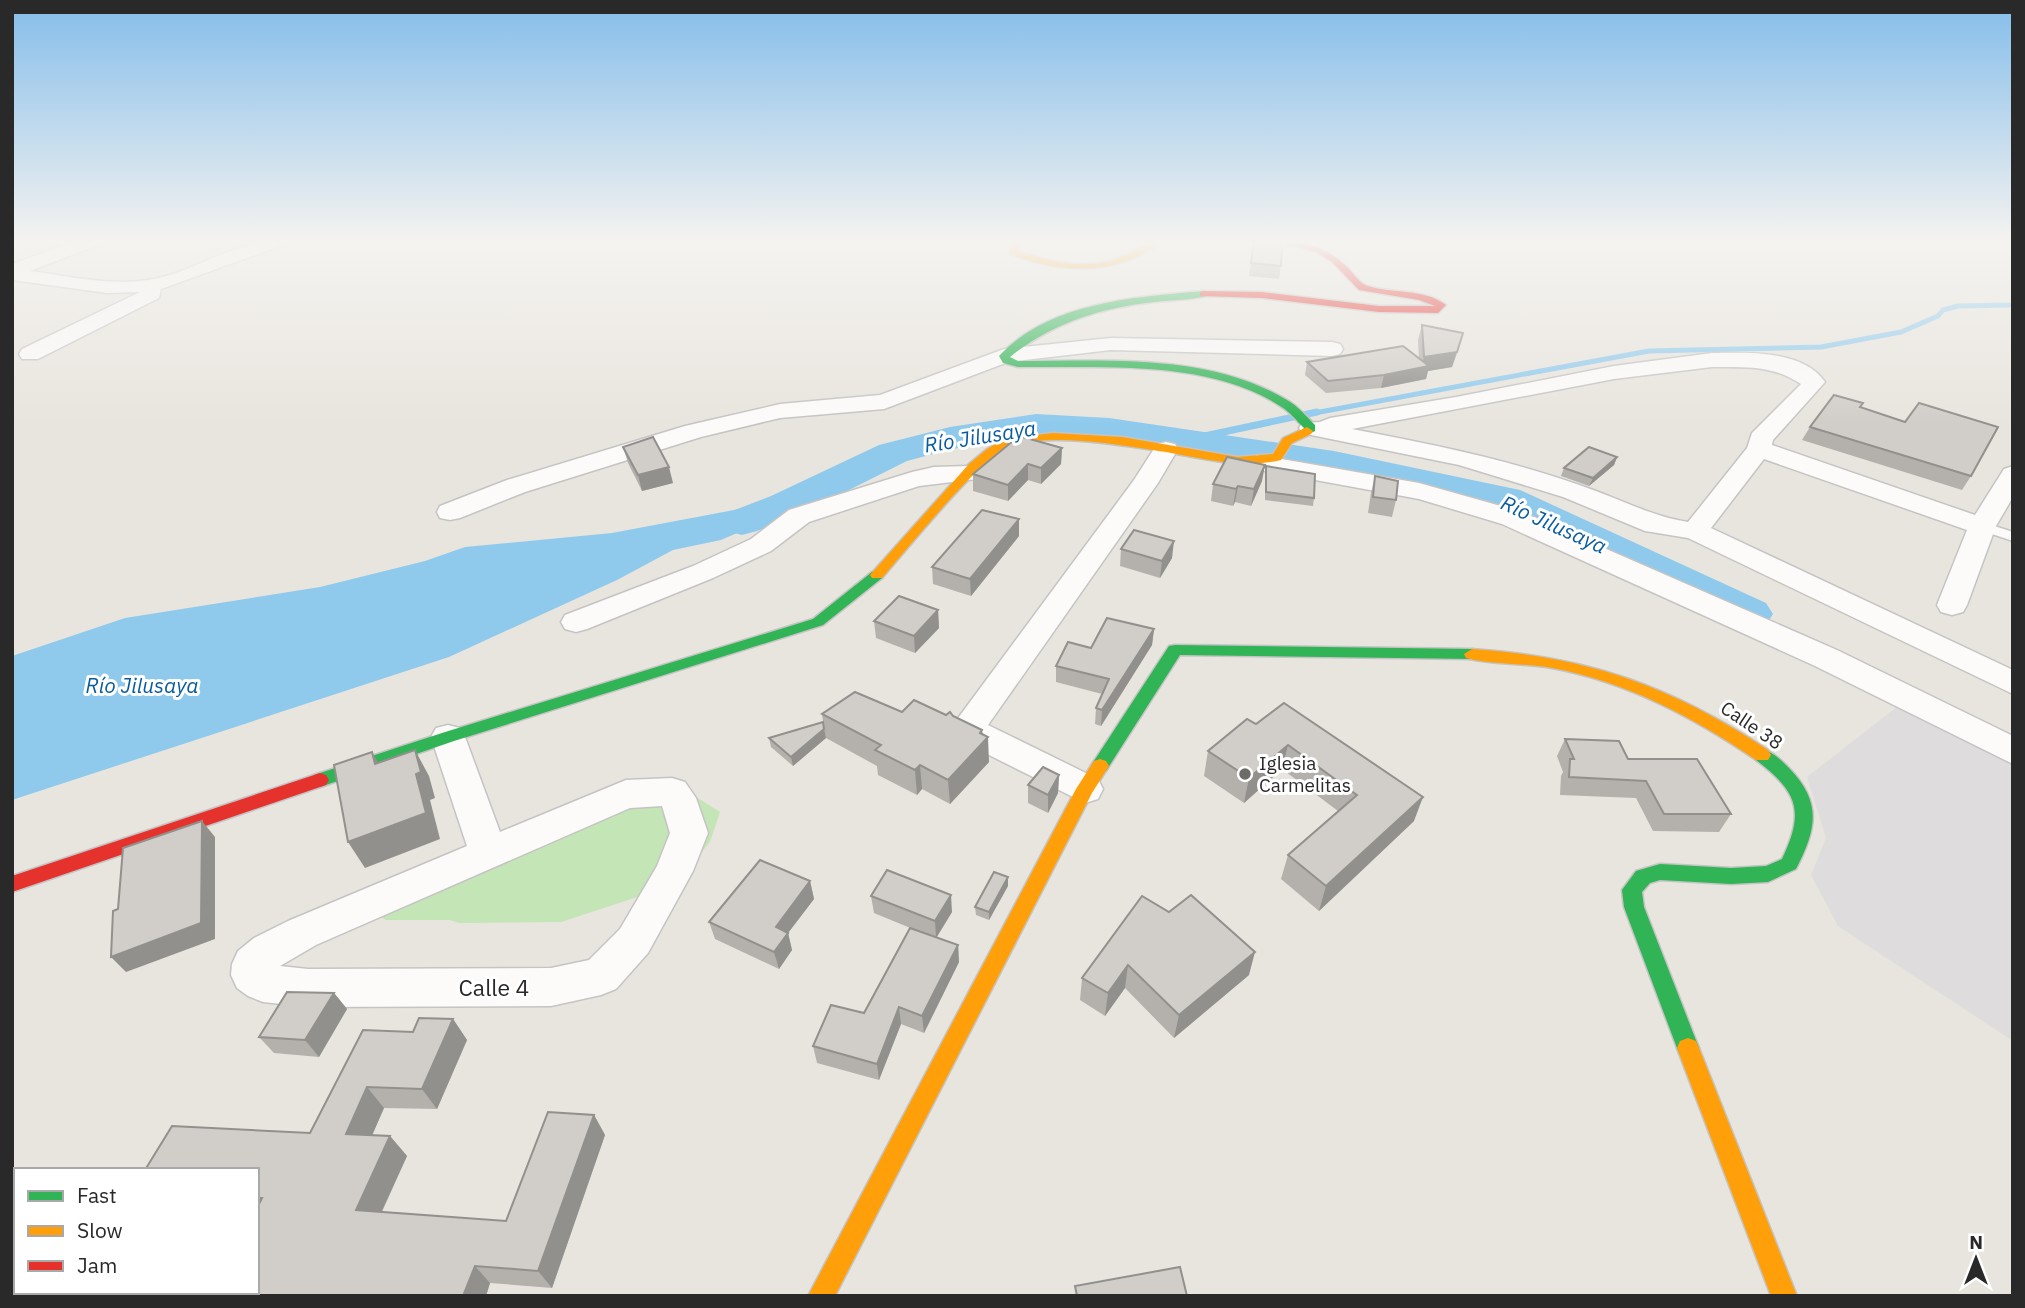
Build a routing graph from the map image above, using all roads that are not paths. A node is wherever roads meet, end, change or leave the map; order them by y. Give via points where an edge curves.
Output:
1 (136, 302) edge
2 (1135, 302) edge
3 (1316, 302) edge
4 (1434, 302) edge
5 (1332, 349) dead end
6 (30, 354) dead end
7 (1003, 356) junction
8 (1303, 419) junction
9 (1166, 449) junction
10 (1759, 449) junction
11 (1272, 456) junction
12 (968, 474) junction
13 (2013, 474) edge
14 (450, 512) dead end
15 (1982, 526) junction
16 (1695, 531) junction
17 (2013, 537) edge
18 (1952, 605) dead end
19 (576, 622) dead end
20 (2013, 683) edge
21 (448, 737) junction
22 (2013, 751) edge
23 (1085, 789) junction
24 (488, 852) junction
25 (12, 884) edge
26 (821, 1296) edge
27 (1784, 1296) edge

1 - 6 street
2 - 7 street via 1069,314
3 - 4 street via 1383,311 1438,310 1441,305
5 - 7 street via 1111,344
7 - 8 street via 1018,364 1172,367 1211,373 1240,381
7 - 14 street via 884,402 780,411 694,431 516,486
8 - 10 street via 1498,396 1688,363 1763,360 1796,367 1814,382 1761,438
8 - 11 street
8 - 16 street via 1464,458 1572,491 1655,525
9 - 11 street
9 - 12 street via 1072,436 1016,440 1000,446
9 - 23 street via 967,729
10 - 15 street
10 - 16 street
11 - 22 street via 1482,507 1826,658
12 - 19 street via 934,475 799,516 761,545
12 - 21 street via 843,607 818,622
13 - 15 street
15 - 17 lane
15 - 18 street
16 - 20 street
21 - 24 street
21 - 25 street
23 - 26 street
23 - 27 street, Calle 38 via 1175,650 1471,654 1559,663 1665,697 1767,757 1800,796 1805,821 1789,864 1755,875 1660,872 1643,877 1632,890 1634,907
24 - 24 street, Calle 4 via 626,794 672,792 683,808 689,833 674,871 634,941 601,976 551,987 308,988 263,983 252,975 253,964 268,950

